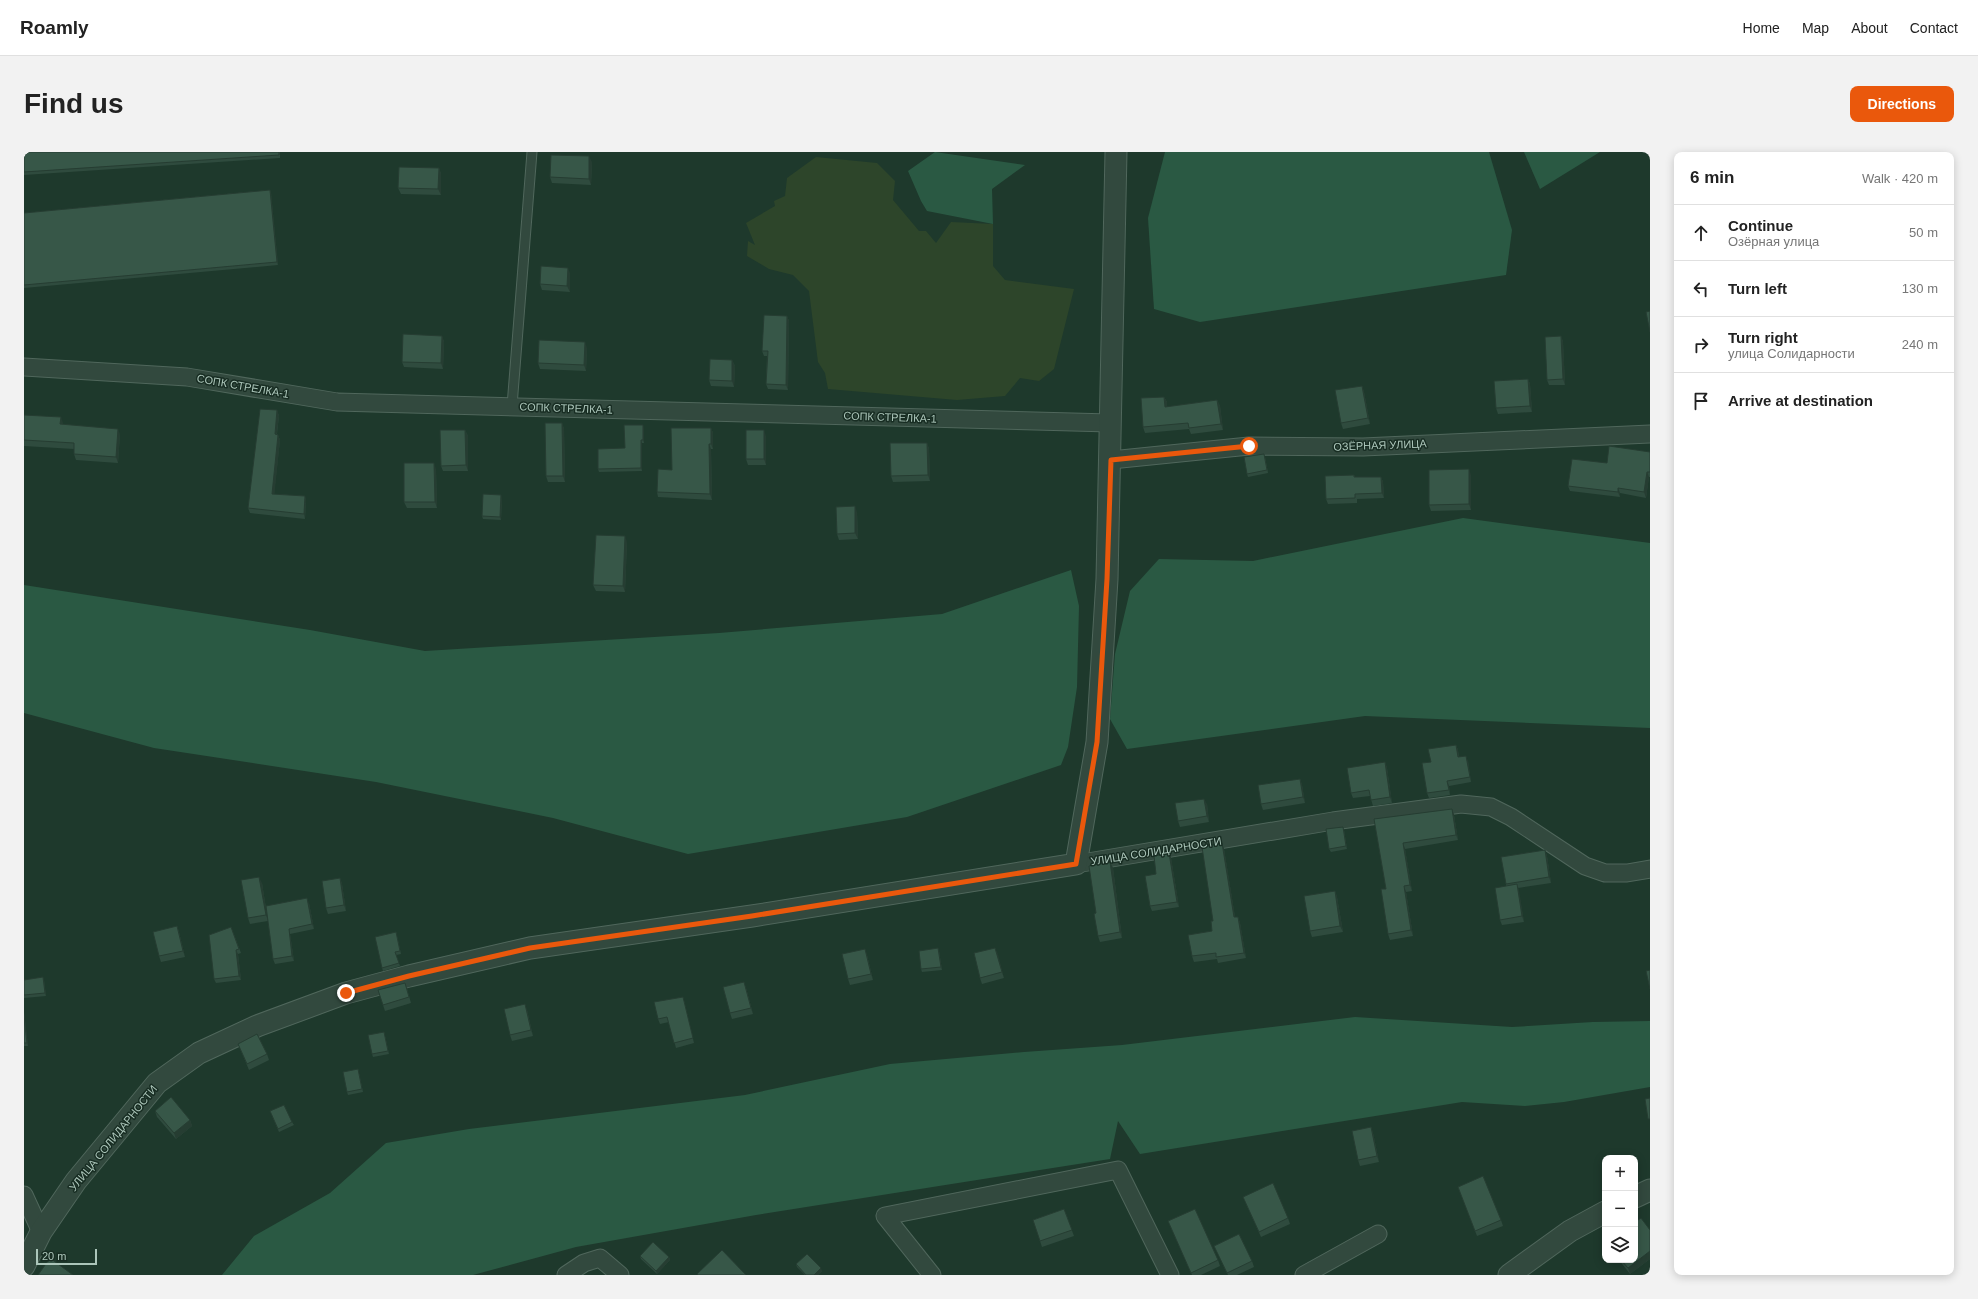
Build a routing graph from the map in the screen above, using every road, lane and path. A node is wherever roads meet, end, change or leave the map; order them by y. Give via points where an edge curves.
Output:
1 (532, 152) edge
2 (1116, 152) edge
3 (24, 367) edge
4 (512, 406) junction
5 (1110, 423) junction
6 (1650, 434) edge
7 (1111, 460) junction
8 (1076, 864) junction
9 (1650, 869) edge
10 (1650, 1190) edge
11 (24, 1194) edge
12 (1638, 1196) edge
13 (1602, 1214) edge
14 (41, 1232) junction
15 (1378, 1234) dead end
16 (24, 1266) edge
17 (566, 1275) edge
18 (620, 1275) edge
19 (932, 1275) edge
20 (1170, 1275) edge
21 (1304, 1275) edge
22 (1509, 1275) edge

1 - 4 lane
2 - 5 street
3 - 4 street, СОПК СТРЕЛКА-1 via 187,377 337,402
4 - 5 street, СОПК СТРЕЛКА-1
5 - 7 street
6 - 7 street, ОЗЁРНАЯ УЛИЦА via 1363,446 1249,446
7 - 8 street via 1097,742
8 - 9 street, УЛИЦА СОЛИДАРНОСТИ via 1333,821 1461,804 1491,807 1511,817 1585,866 1605,873
8 - 14 street, УЛИЦА СОЛИДАРНОСТИ via 752,916 530,948 346,993 257,1026 199,1053 157,1083 76,1181
10 - 12 street
11 - 14 street
13 - 22 street via 1570,1231
14 - 16 street, УЛИЦА СОЛИДАРНОСТИ
15 - 21 street
17 - 18 street via 584,1263 600,1258
19 - 20 street via 886,1216 1118,1170

